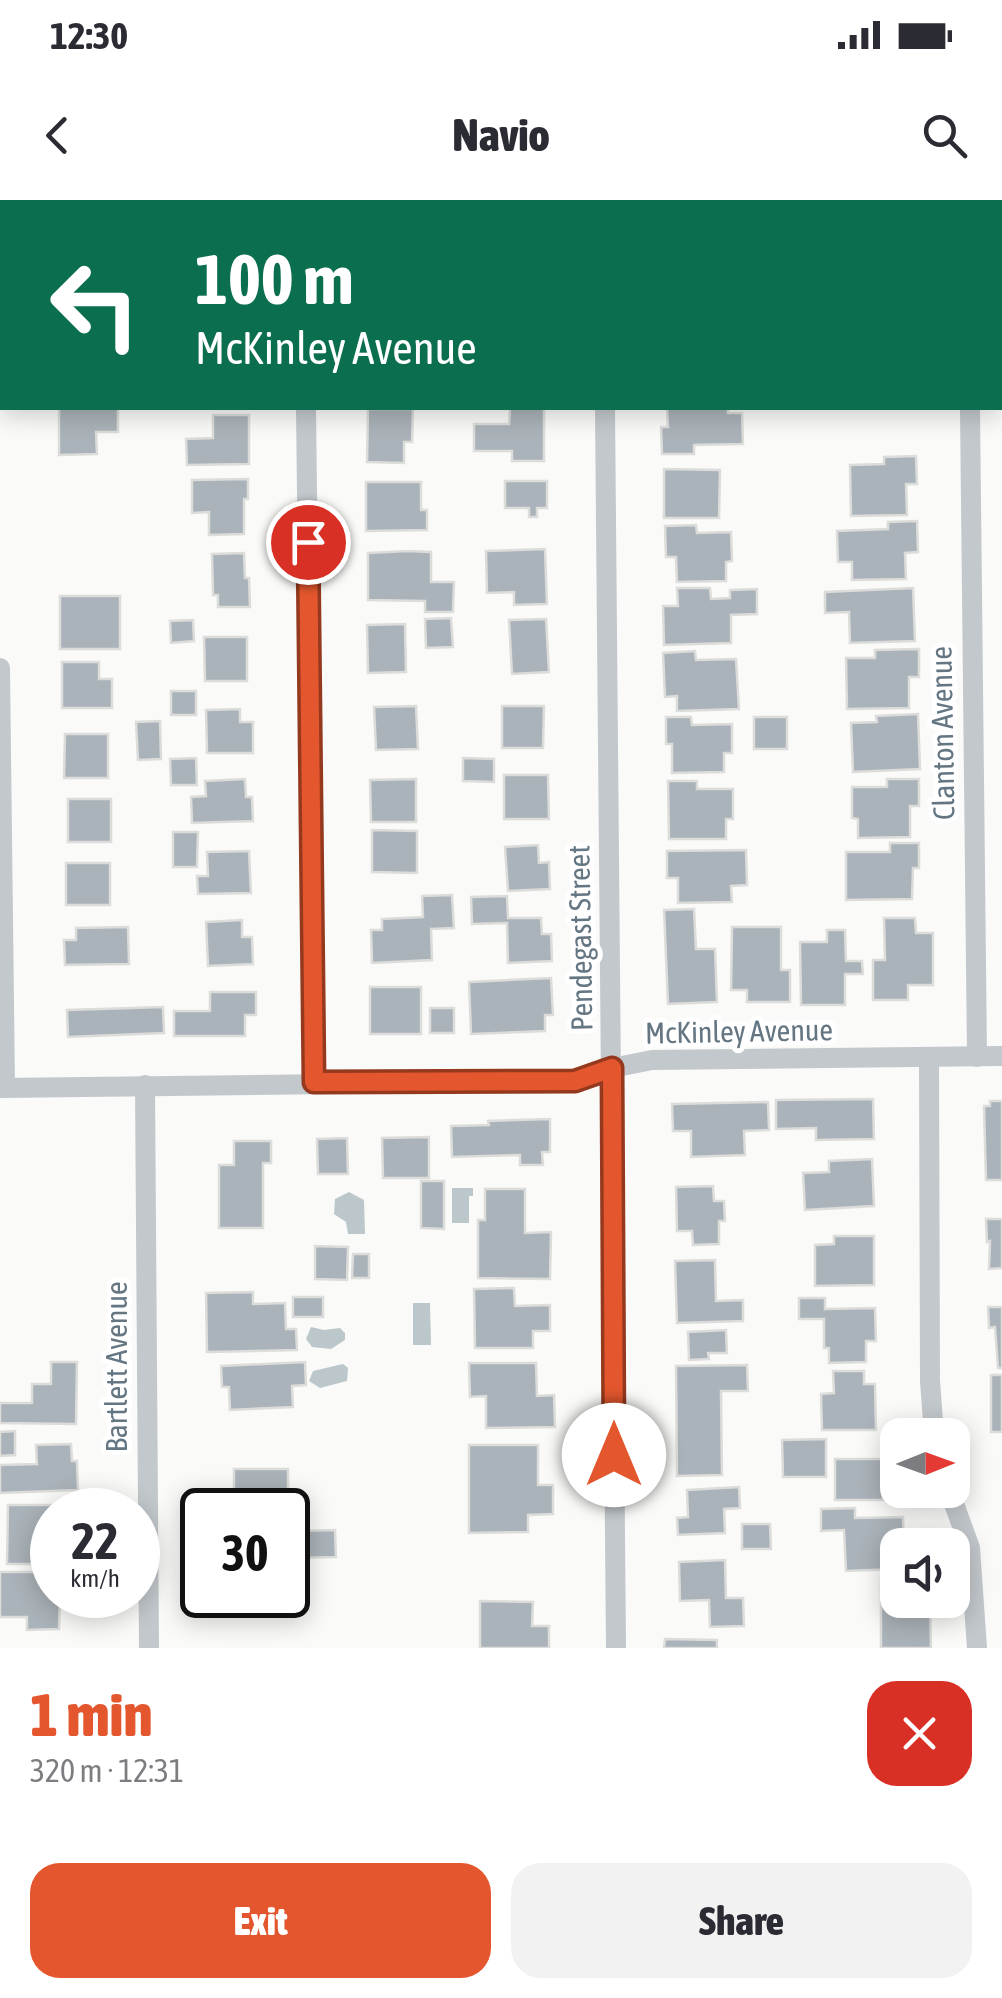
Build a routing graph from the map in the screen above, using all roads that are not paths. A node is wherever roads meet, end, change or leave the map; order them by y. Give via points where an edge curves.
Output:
1 (306, 410) edge
2 (605, 410) edge
3 (970, 410) edge
4 (0, 668) edge
5 (1002, 1056) edge
6 (977, 1057) junction
7 (929, 1058) junction
8 (612, 1068) junction
9 (314, 1082) junction
10 (145, 1085) junction
11 (3, 1088) edge
12 (933, 1418) edge
13 (956, 1508) edge
14 (149, 1648) edge
15 (616, 1648) edge
16 (977, 1648) edge

1 - 9 street
2 - 8 street, Pendegast Street
3 - 6 street, Clanton Avenue
4 - 11 street
5 - 6 street, McKinley Avenue
6 - 7 street, McKinley Avenue
7 - 8 street, McKinley Avenue via 652,1060
7 - 12 street
8 - 9 street, McKinley Avenue via 575,1081
8 - 15 street, Pendegast Street
9 - 10 street, McKinley Avenue
10 - 11 street, McKinley Avenue
10 - 14 street, Bartlett Avenue
13 - 16 street via 970,1548

